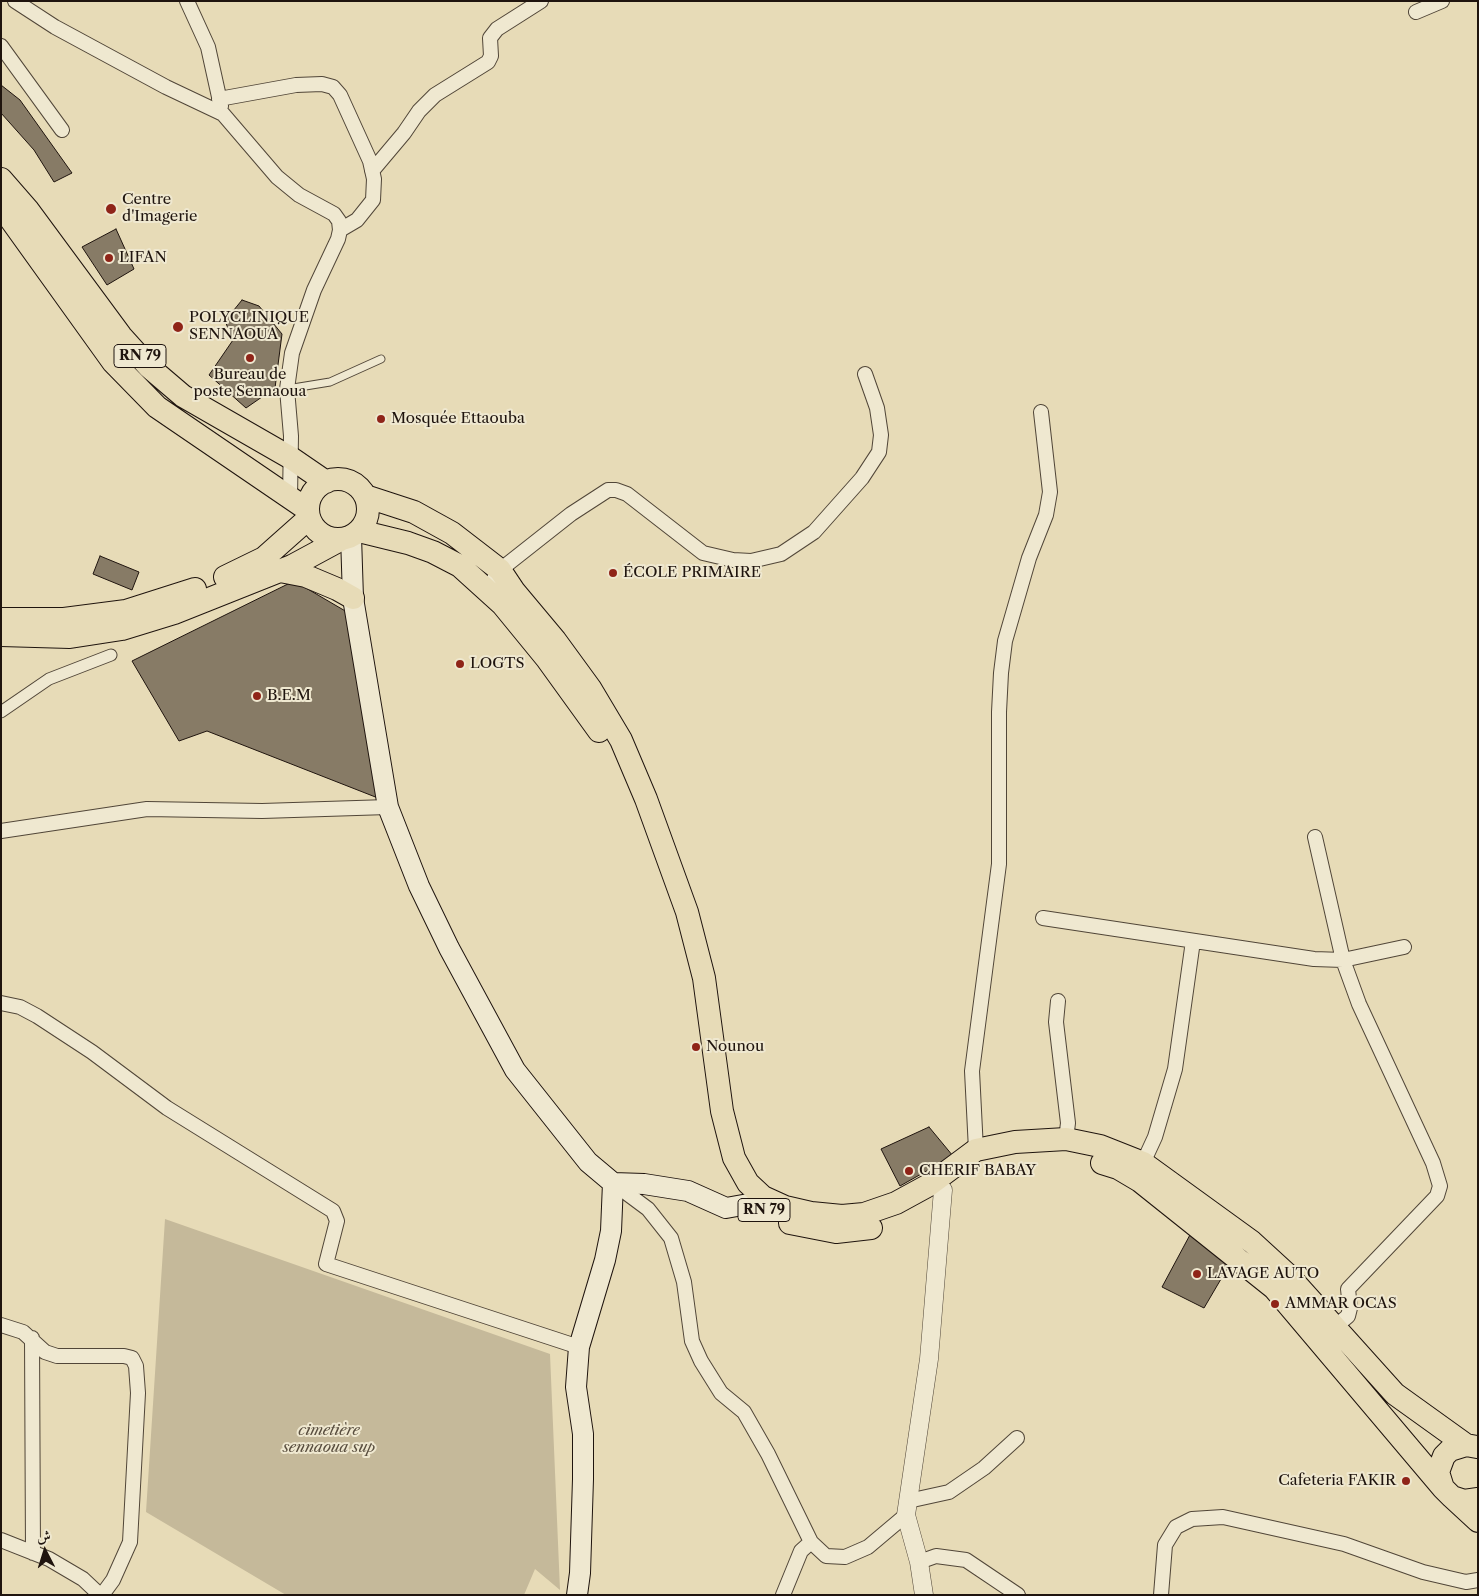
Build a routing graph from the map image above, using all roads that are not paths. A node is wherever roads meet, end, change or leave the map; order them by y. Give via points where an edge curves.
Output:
1 (16, 1) edge
2 (187, 1) edge
3 (541, 1) edge
4 (1442, 1) edge
5 (1416, 12) dead end
6 (1, 46) edge
7 (219, 99) junction
8 (223, 114) junction
9 (62, 130) dead end
10 (372, 171) junction
11 (1, 178) edge
12 (1, 206) edge
13 (340, 230) junction
14 (381, 359) dead end
15 (864, 374) dead end
16 (287, 389) junction
17 (1041, 412) dead end
18 (291, 458) junction
19 (326, 482) junction
20 (365, 496) junction
21 (303, 508) junction
22 (351, 535) junction
23 (500, 570) junction
24 (280, 571) junction
25 (486, 591) junction
26 (353, 598) junction
27 (1, 619) edge
28 (1, 635) edge
29 (111, 654) dead end
30 (1, 712) edge
31 (388, 807) junction
32 (1, 831) edge
33 (1315, 837) dead end
34 (1043, 918) dead end
35 (1193, 941) junction
36 (1404, 947) dead end
37 (1343, 960) junction
38 (1058, 1001) dead end
39 (1, 1002) edge
40 (1066, 1139) junction
41 (976, 1150) junction
42 (1143, 1163) junction
43 (613, 1183) junction
44 (942, 1190) junction
45 (754, 1203) junction
46 (1, 1324) edge
47 (1336, 1326) junction
48 (32, 1338) junction
49 (579, 1347) junction
50 (1016, 1438) dead end
51 (1472, 1446) edge
52 (1447, 1493) junction
53 (1478, 1499) edge
54 (907, 1508) junction
55 (1478, 1521) edge
56 (1, 1540) edge
57 (811, 1542) junction
58 (33, 1553) junction
59 (918, 1562) junction
60 (1478, 1580) edge
61 (101, 1595) edge
62 (577, 1595) edge
63 (783, 1595) edge
64 (924, 1595) edge
65 (1018, 1595) edge
66 (1161, 1595) edge

1 - 8 street via 55,27
2 - 7 street via 208,47
3 - 10 street via 497,29 490,38 488,62 435,95
4 - 5 street
6 - 9 street
7 - 8 street
7 - 10 street via 296,85 332,87 343,102
8 - 13 street via 277,178 299,195 334,214
10 - 13 street via 373,200 358,220
11 - 18 main road, RN 79 via 149,367 183,396
12 - 21 main road, RN 79 via 113,362 157,407
13 - 16 street via 292,353
14 - 16 lane via 330,382
15 - 23 street via 877,408 881,435 879,452 862,478 814,532 781,554 742,560 703,553 627,494 608,490 571,514
16 - 18 street
17 - 41 street via 1050,492 1046,515 1029,558 1005,641 1001,673 999,864 972,1071
18 - 19 main road, RN 79
18 - 21 street
19 - 20 main road via 344,480
19 - 21 main road
20 - 22 main road via 368,514
20 - 23 main road via 414,512 452,533
21 - 22 main road via 318,532 334,539
21 - 27 main road via 264,558 250,567 176,596 126,611 64,619
22 - 24 main road
22 - 25 main road, RN 79 via 408,543 433,552 460,566
22 - 26 main road
23 - 25 street
23 - 41 main road via 590,688 621,740 646,799 687,912 704,978 722,1111 734,1158 748,1183 763,1196 785,1207 842,1216 864,1214 896,1203 929,1185
24 - 26 main road via 306,576
24 - 28 main road via 122,630 70,637
25 - 45 main road, RN 79 via 502,604 547,658 611,750 663,876 687,967 712,1114 723,1158 733,1182
26 - 31 main road
29 - 30 street via 49,679
31 - 32 street via 262,811 147,809
31 - 43 main road via 449,948 515,1070 588,1162
33 - 37 street
34 - 35 street
35 - 37 street via 1314,959
35 - 42 street via 1175,1069 1155,1137
36 - 37 street
37 - 47 street via 1367,1021 1433,1163 1440,1186 1437,1196 1348,1289 1348,1316
38 - 40 street via 1056,1022 1068,1123
39 - 49 street via 37,1016 167,1108 333,1211 337,1221 326,1264
40 - 41 main road via 1015,1142
40 - 42 main road via 1100,1146
42 - 47 main road via 1252,1242
43 - 45 main road via 688,1191 726,1208
43 - 49 main road via 611,1231 605,1260
43 - 57 street via 648,1209 671,1238 684,1282 692,1342 700,1361 721,1393 744,1412
44 - 45 main road, RN 79 via 868,1229 836,1232 777,1219
44 - 52 main road, RN 79 via 994,1156 1044,1151 1080,1156 1118,1168 1274,1288
44 - 54 street via 929,1359
46 - 48 street
47 - 51 main road via 1395,1394
48 - 58 street
48 - 61 street via 45,1352 58,1356 124,1356 132,1358 136,1366 138,1393 130,1542 113,1580
49 - 62 main road via 576,1387 583,1434 583,1479
50 - 54 street via 984,1468 950,1492
51 - 52 main road via 1450,1450 1444,1456 1438,1472
52 - 53 main road via 1464,1502
52 - 55 main road, RN 79
54 - 57 street via 868,1547 845,1557 826,1556
54 - 59 street
56 - 58 street
57 - 63 street via 801,1551
58 - 61 street via 83,1579
59 - 64 street
59 - 65 street via 936,1556 966,1560
60 - 66 street via 1466,1582 1423,1572 1344,1544 1222,1516 1192,1519 1176,1527 1165,1545

